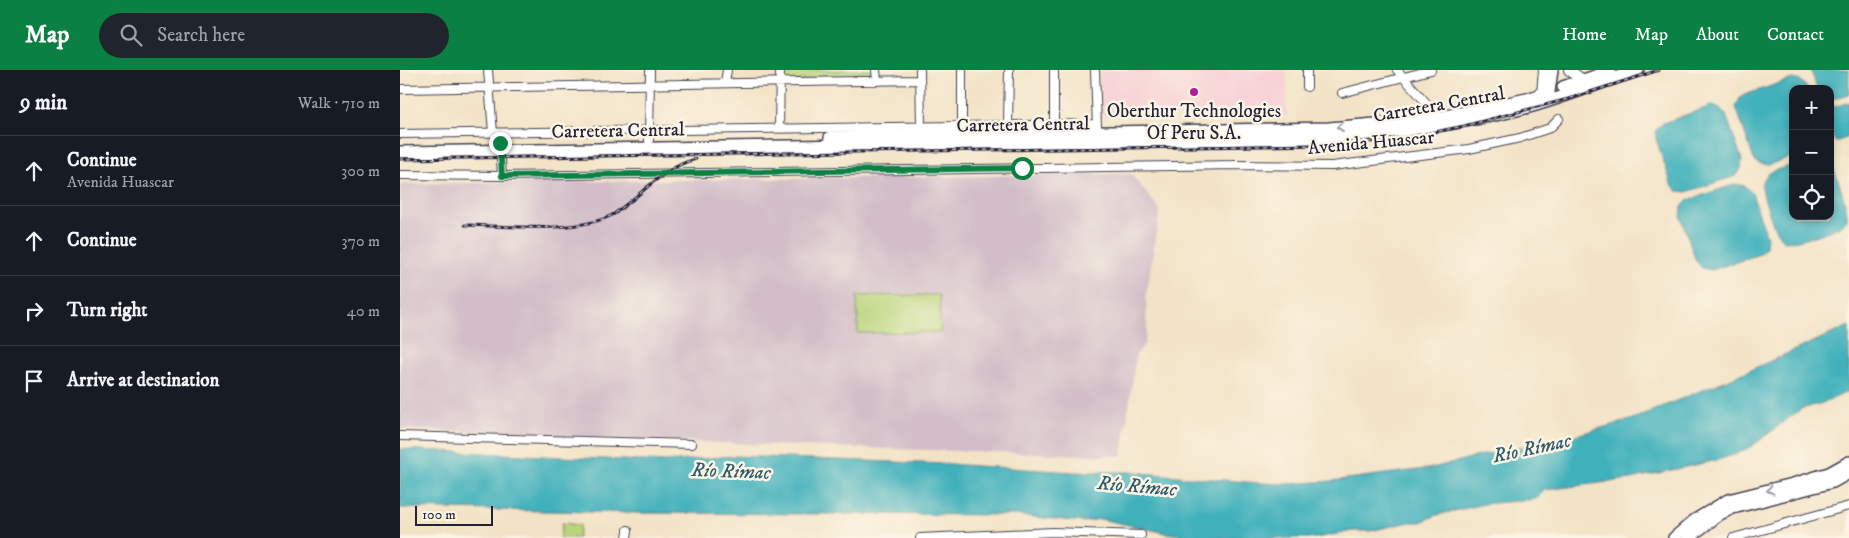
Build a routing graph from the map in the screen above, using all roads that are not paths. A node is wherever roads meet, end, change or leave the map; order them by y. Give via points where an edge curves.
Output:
1 (488, 70) edge
2 (650, 70) edge
3 (727, 70) edge
4 (780, 70) edge
5 (876, 70) edge
6 (920, 70) edge
7 (962, 70) edge
8 (1009, 70) edge
9 (1054, 70) edge
10 (1095, 70) edge
11 (1307, 70) edge
12 (1397, 70) edge
13 (1431, 70) edge
14 (1543, 70) edge
15 (1552, 70) edge
16 (1569, 70) edge
17 (1638, 70) edge
18 (1605, 71) edge
19 (1403, 77) junction
20 (920, 80) junction
21 (877, 81) junction
22 (779, 82) junction
23 (725, 83) junction
24 (1588, 83) junction
25 (649, 84) junction
26 (1307, 86) dead end
27 (490, 88) junction
28 (400, 89) edge
29 (1342, 93) dead end
30 (1545, 93) junction
31 (1440, 117) junction
32 (1559, 119) dead end
33 (962, 125) junction
34 (1008, 125) junction
35 (920, 126) junction
36 (779, 128) junction
37 (1097, 128) junction
38 (493, 133) junction
39 (1055, 133) junction
40 (400, 134) edge
41 (649, 135) junction
42 (400, 145) edge
43 (501, 147) junction
44 (400, 152) edge
45 (400, 174) edge
46 (502, 176) junction
47 (400, 436) edge
48 (692, 444) dead end
49 (1849, 462) edge
50 (1849, 473) edge
51 (1849, 506) edge
52 (1053, 535) edge
53 (1080, 535) edge
54 (1140, 535) dead end
55 (993, 536) edge
56 (1024, 536) edge
57 (1110, 536) edge
58 (965, 537) edge
59 (920, 538) edge
60 (1674, 538) edge
61 (1688, 538) edge
62 (1733, 538) edge

1 - 27 street
2 - 25 street
3 - 23 street
4 - 22 street
5 - 21 street
6 - 20 street
7 - 33 street
8 - 34 street
9 - 39 street
10 - 37 street
11 - 26 street
12 - 19 street
13 - 19 street
14 - 30 street
15 - 30 highway
16 - 24 main road
17 - 24 highway, Carretera Central
18 - 24 highway, Carretera Central
19 - 29 street
19 - 31 street
20 - 21 street
20 - 35 street
21 - 22 street
22 - 23 street
22 - 36 street
23 - 25 street
24 - 30 highway, Carretera Central
24 - 39 highway, Carretera Central via 1529,106 1437,127 1368,135 1320,138
25 - 27 street
25 - 41 street
27 - 28 street
27 - 38 street
30 - 31 highway, Carretera Central
31 -> 37 highway, Carretera Central via 1329,128
32 - 46 street, Avenida Huascar via 1550,128 1469,149 1332,166
33 - 34 street
33 - 35 street
34 - 39 street
35 - 36 street
36 - 41 street
37 - 39 highway, Carretera Central
38 - 40 street
38 - 41 street
38 - 43 street
39 - 41 highway, Carretera Central
39 - 43 highway, Carretera Central
41 - 43 highway, Carretera Central
42 - 43 highway, Carretera Central
43 - 44 highway, Carretera Central
43 - 46 street
45 - 46 street, Avenida Huascar
47 - 48 street
49 -> 60 highway via 1829,473 1728,500 1695,520
50 - 61 highway via 1833,482 1733,508
51 - 62 street
52 - 53 street
52 - 56 street
53 - 57 street
54 - 57 street
55 - 56 street
55 - 58 street
58 - 59 street

